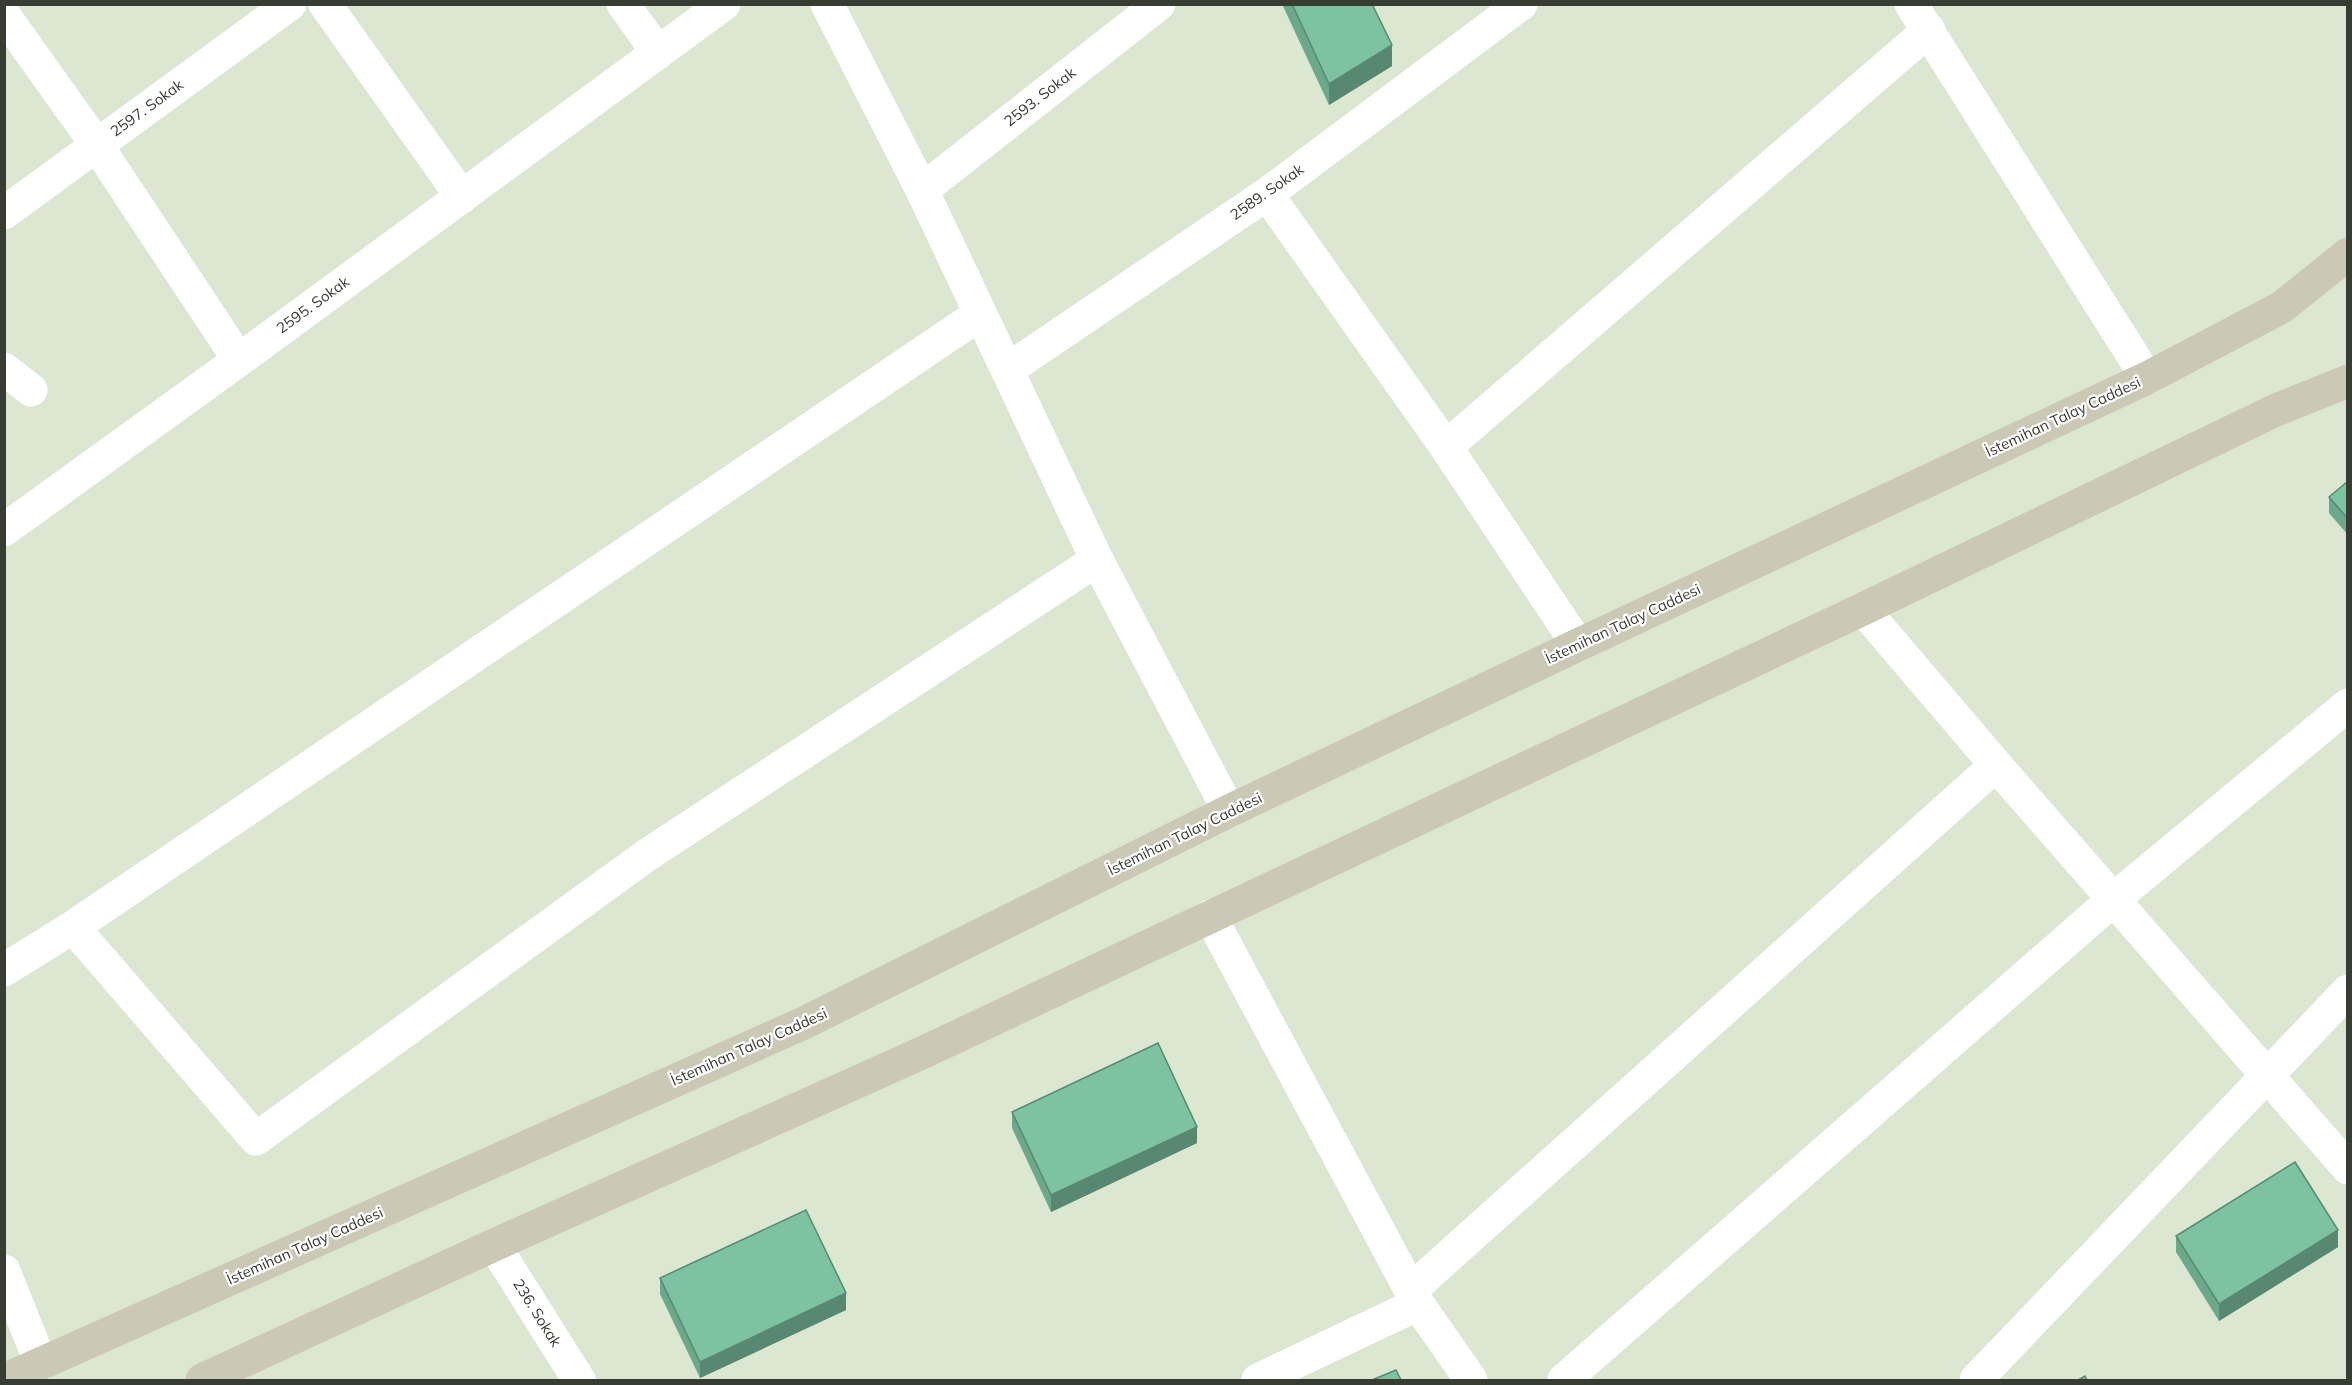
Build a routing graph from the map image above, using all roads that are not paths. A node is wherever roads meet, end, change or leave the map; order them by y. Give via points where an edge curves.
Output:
1 (290, 4) edge
2 (325, 4) edge
3 (623, 4) edge
4 (724, 4) edge
5 (827, 4) edge
6 (1160, 4) edge
7 (1521, 4) edge
8 (4, 15) edge
9 (1920, 17) edge
10 (658, 53) junction
11 (96, 144) junction
12 (921, 190) junction
13 (1267, 194) junction
14 (462, 197) junction
15 (4, 213) edge
16 (2348, 254) edge
17 (980, 314) junction
18 (239, 360) junction
19 (4, 369) edge
20 (1007, 370) junction
21 (2147, 378) junction
22 (2348, 381) edge
23 (31, 390) dead end
24 (1446, 447) junction
25 (4, 530) edge
26 (1097, 560) junction
27 (1863, 609) junction
28 (1578, 645) junction
29 (2348, 705) edge
30 (1996, 765) junction
31 (1229, 811) junction
32 (2115, 899) junction
33 (1210, 916) junction
34 (72, 927) junction
35 (4, 970) edge
36 (2348, 991) edge
37 (2268, 1075) junction
38 (2348, 1168) edge
39 (494, 1245) junction
40 (4, 1271) edge
41 (1415, 1297) junction
42 (41, 1364) junction
43 (4, 1380) edge
44 (202, 1380) edge
45 (579, 1380) edge
46 (1258, 1380) edge
47 (1471, 1380) edge
48 (1564, 1380) edge
49 (1976, 1380) edge

1 - 11 street, 2597. Sokak
2 - 14 street
3 - 10 street
4 - 10 street, 2595. Sokak
5 - 12 street
6 - 12 street, 2593. Sokak
7 - 13 street, 2589. Sokak
8 - 11 street
9 - 21 street
9 - 24 street
10 - 14 street, 2595. Sokak
11 - 15 street, 2597. Sokak
11 - 18 street
12 - 17 street
13 - 20 street, 2589. Sokak
13 - 24 street
14 - 18 street, 2595. Sokak
16 - 21 street, İstemihan Talay Caddesi via 2282,307
17 - 20 street
17 - 34 street
18 - 25 street, 2595. Sokak
19 - 23 street
20 - 26 street
21 - 28 street, İstemihan Talay Caddesi
22 - 27 street via 2276,410
24 - 28 street
26 - 31 street
26 - 34 street via 647,855 256,1138
27 - 30 street
27 - 33 street
28 - 31 street, İstemihan Talay Caddesi
29 - 32 street
30 - 32 street
30 - 41 street
31 - 42 street, İstemihan Talay Caddesi via 804,1023
32 - 37 street
32 - 48 street
33 - 39 street via 924,1052
33 - 41 street
34 - 35 street
36 - 37 street
37 - 38 street
37 - 49 street
39 - 44 street
39 - 45 street, 236. Sokak
40 - 42 street
41 - 46 street
41 - 47 street
42 - 43 street, İstemihan Talay Caddesi

